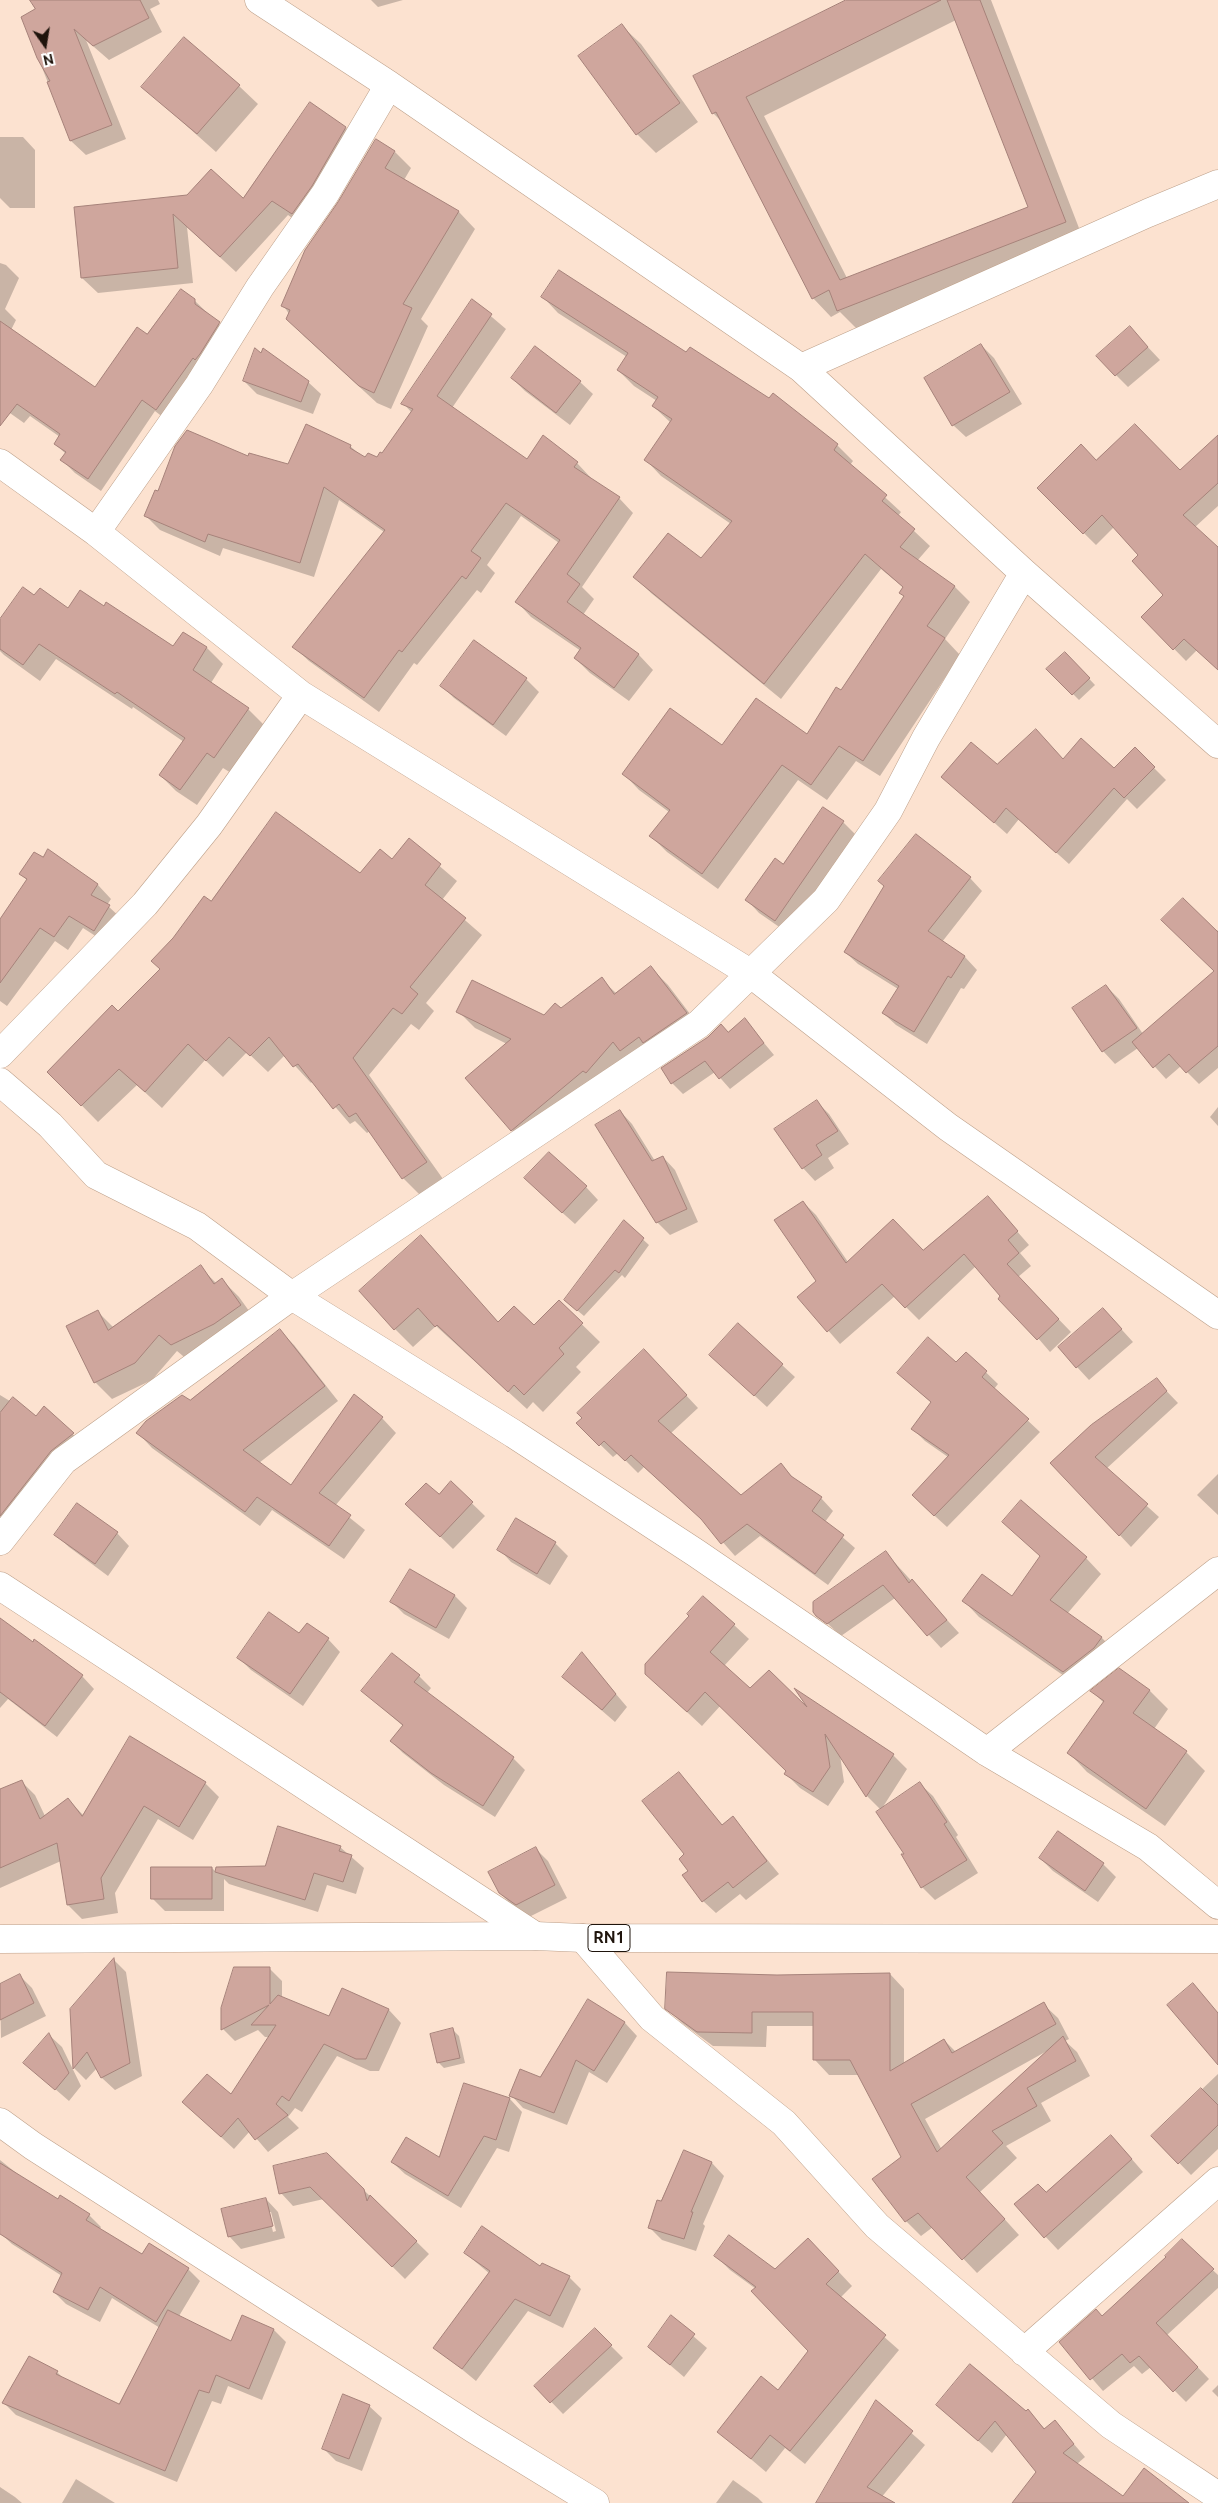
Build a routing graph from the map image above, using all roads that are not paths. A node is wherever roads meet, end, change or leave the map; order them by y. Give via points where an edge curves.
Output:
1 (260, 0) edge
2 (389, 85) junction
3 (1218, 184) edge
4 (801, 368) junction
5 (0, 463) edge
6 (96, 532) junction
7 (1024, 573) junction
8 (302, 695) junction
9 (1218, 744) edge
10 (750, 973) junction
11 (0, 1054) edge
12 (0, 1082) edge
13 (292, 1296) junction
14 (1218, 1316) edge
15 (0, 1541) edge
16 (1218, 1571) edge
17 (0, 1586) edge
18 (987, 1752) junction
19 (1218, 1905) edge
20 (535, 1936) junction
21 (0, 1938) edge
22 (583, 1938) junction
23 (1218, 1939) edge
24 (0, 2122) edge
25 (1218, 2181) edge
26 (1024, 2352) junction
27 (1218, 2496) edge
28 (595, 2503) edge

1 - 2 main road
2 - 4 main road
2 - 6 main road via 325,194
3 - 4 main road
4 - 7 main road
5 - 6 main road
6 - 8 main road
7 - 9 main road
7 - 10 main road via 926,738 888,811 826,900
8 - 10 main road
8 - 11 main road via 209,825 146,904
10 - 13 main road via 699,1024
10 - 14 main road via 948,1127
12 - 13 main road via 50,1125 96,1175 197,1226
13 - 15 main road via 63,1462
13 - 18 main road via 531,1444
16 - 18 main road
17 - 20 main road
18 - 19 main road via 1148,1848
20 - 21 main road, RN1
20 - 22 main road, RN1
22 - 23 main road, RN1
22 - 26 main road via 652,2018 784,2123 877,2226
24 - 28 main road via 449,2413
25 - 26 main road
26 - 27 main road via 1111,2425

